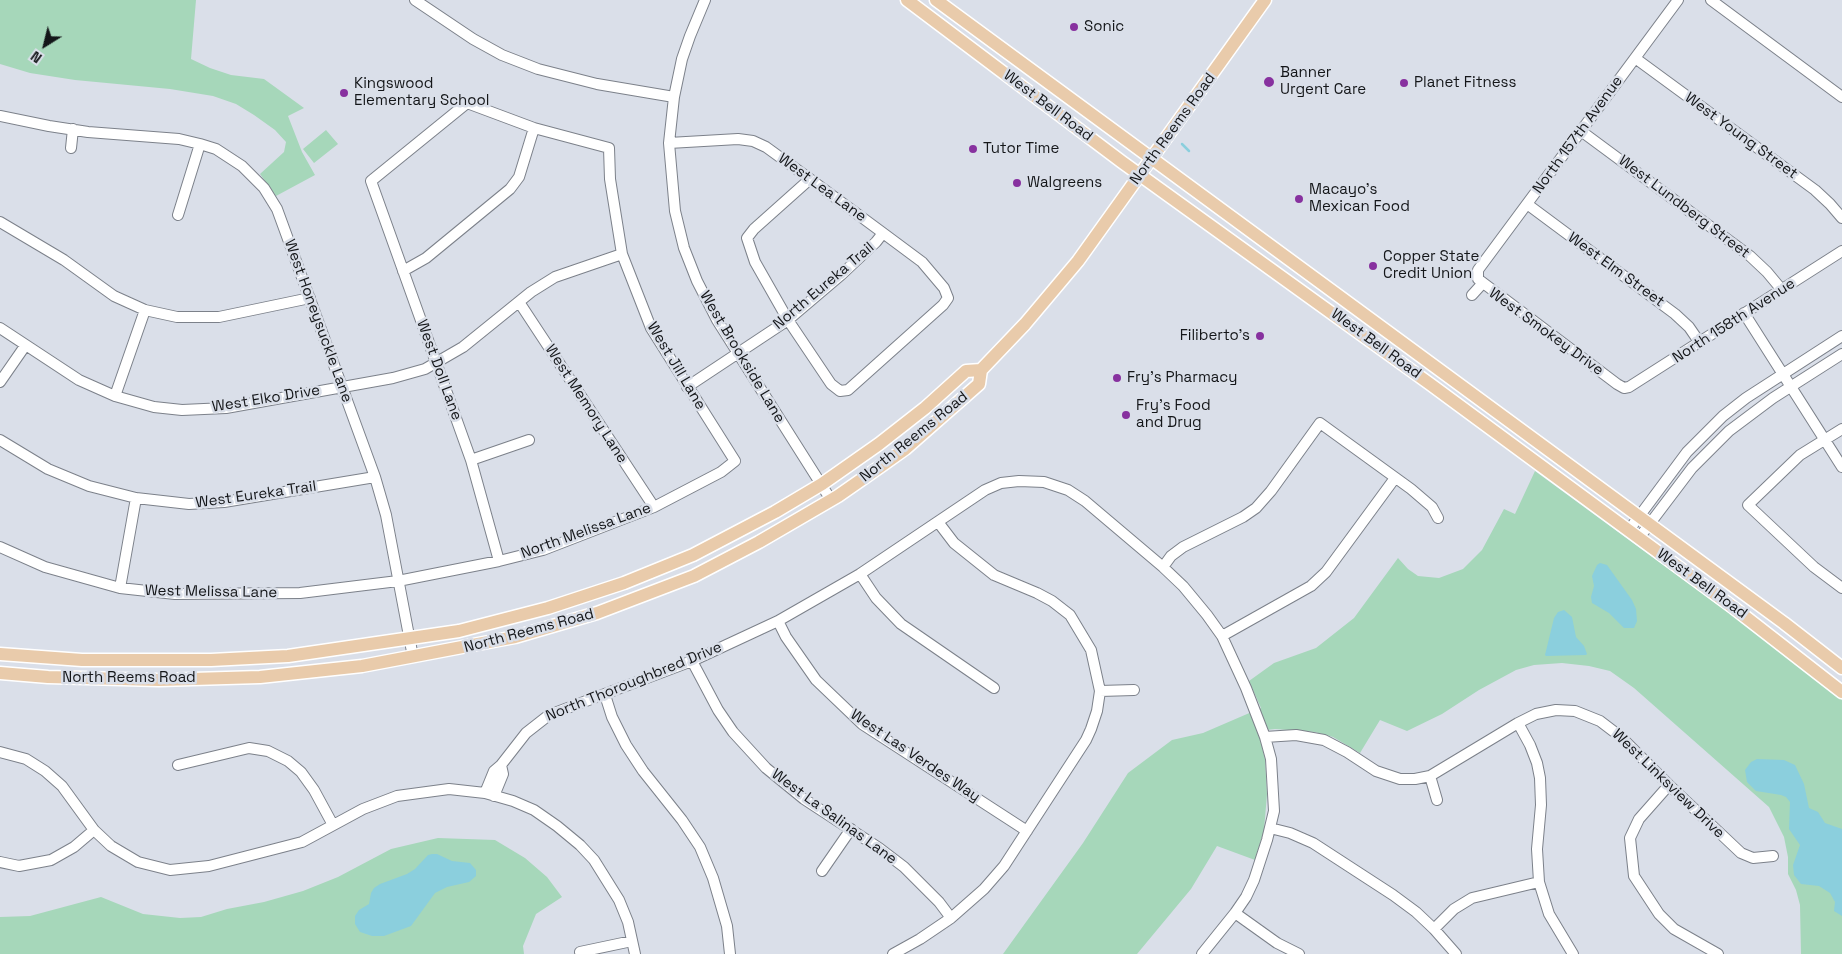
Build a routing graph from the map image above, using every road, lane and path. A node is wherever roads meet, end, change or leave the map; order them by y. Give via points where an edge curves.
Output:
1 (416, 0) edge
2 (705, 0) edge
3 (907, 0) edge
4 (936, 0) edge
5 (1265, 0) edge
6 (1678, 0) edge
7 (1711, 0) edge
8 (923, 12) junction
9 (974, 27) junction
10 (968, 45) junction
11 (1014, 58) junction
12 (1635, 58) junction
13 (674, 97) junction
14 (1842, 97) edge
15 (0, 116) edge
16 (534, 128) junction
17 (73, 130) junction
18 (1581, 131) junction
19 (669, 143) junction
20 (200, 144) junction
21 (71, 148) dead end
22 (1152, 158) junction
23 (1140, 175) junction
24 (810, 179) junction
25 (1527, 204) junction
26 (178, 215) dead end
27 (1842, 218) edge
28 (0, 222) edge
29 (883, 233) junction
30 (1842, 251) edge
31 (622, 254) junction
32 (1478, 270) joint
33 (403, 271) junction
34 (1321, 282) junction
35 (1482, 284) junction
36 (1782, 290) junction
37 (1472, 295) dead end
38 (1310, 297) junction
39 (310, 298) junction
40 (519, 302) junction
41 (145, 310) junction
42 (1744, 314) junction
43 (788, 320) junction
44 (0, 328) edge
45 (1842, 336) edge
46 (1700, 342) junction
47 (25, 346) junction
48 (738, 354) junction
49 (1842, 354) edge
50 (437, 364) junction
51 (981, 370) junction
52 (1783, 374) junction
53 (0, 382) edge
54 (343, 387) junction
55 (687, 387) junction
56 (1791, 387) junction
57 (1624, 388) joint
58 (115, 396) junction
59 (1842, 429) edge
60 (0, 440) edge
61 (529, 440) dead end
62 (1824, 440) junction
63 (471, 460) junction
64 (735, 461) joint
65 (1842, 467) edge
66 (375, 477) junction
67 (1395, 478) junction
68 (822, 484) junction
69 (136, 498) junction
70 (831, 500) junction
71 (654, 507) junction
72 (1639, 516) junction
73 (1438, 518) dead end
74 (938, 522) junction
75 (1650, 524) junction
76 (1634, 534) junction
77 (0, 547) edge
78 (499, 561) junction
79 (1163, 567) junction
80 (860, 574) junction
81 (398, 581) junction
82 (120, 588) junction
83 (1842, 588) edge
84 (778, 621) junction
85 (1222, 636) junction
86 (409, 638) junction
87 (0, 654) edge
88 (413, 657) junction
89 (692, 661) junction
90 (1842, 668) edge
91 (0, 672) edge
92 (994, 688) dead end
93 (1134, 690) dead end
94 (1100, 691) junction
95 (1842, 692) edge
96 (605, 695) junction
97 (1518, 723) junction
98 (1265, 737) junction
99 (0, 752) edge
100 (178, 765) dead end
101 (1430, 776) junction
102 (1669, 785) junction
103 (490, 795) junction
104 (1437, 800) dead end
105 (333, 825) junction
106 (1270, 828) junction
107 (851, 829) junction
108 (94, 830) junction
109 (1028, 831) junction
110 (1773, 856) dead end
111 (0, 862) edge
112 (822, 872) dead end
113 (1539, 882) junction
114 (1235, 914) junction
115 (951, 918) junction
116 (1434, 929) junction
117 (632, 941) junction
118 (580, 952) dead end
119 (635, 954) edge
120 (730, 954) edge
121 (893, 954) edge
122 (1202, 954) edge
123 (1299, 954) edge
124 (1456, 954) edge
125 (1572, 954) edge
126 (1718, 954) edge

1 - 13 street via 473,39 529,66 590,83
2 - 13 street, West Brookside Lane via 686,48
3 - 8 main road, West Bell Road
4 - 9 main road, West Bell Road
5 - 22 main road, North Reems Road
6 - 12 street, North 157th Avenue
7 - 14 street
8 - 9 main road via 935,12 962,29
8 - 10 main road, West Bell Road
9 - 11 main road, West Bell Road
10 - 11 main road via 977,41 997,54
10 - 23 main road, West Bell Road
11 - 22 main road, West Bell Road
12 - 18 street, North 157th Avenue
12 - 27 street, West Young Street via 1815,190
13 - 19 street, West Brookside Lane
15 - 17 street, West Honeysuckle Lane
16 - 31 street, West Jill Lane via 609,148 610,179
16 - 33 street via 518,177 510,189 426,258
16 - 33 street, West Doll Lane via 468,103 371,181
17 - 20 street, West Honeysuckle Lane
17 - 21 street
18 - 25 street, North 157th Avenue
18 - 36 street, West Lundberg Street via 1750,256
19 - 24 street, West Lea Lane via 753,141
19 - 48 street, West Brookside Lane via 675,211 684,248 697,281
20 - 26 street
20 - 39 street, West Honeysuckle Lane via 216,149 256,178 277,209
22 - 23 main road, North Reems Road
22 - 34 main road, West Bell Road
23 - 38 main road, West Bell Road
23 - 51 main road, North Reems Road via 1059,285
24 - 29 street, West Lea Lane
24 - 43 street via 747,238 748,248
25 - 32 street, North 157th Avenue
25 - 46 street, West Elm Street via 1676,314
28 - 41 street via 64,260 114,296
29 - 43 street, North Eureka Trail via 841,275
29 - 43 street, West Lea Lane via 922,262 944,288 948,298 896,349 848,390 840,391 831,384
30 - 36 street, North 158th Avenue
31 - 40 street, West Elko Drive via 555,277
31 - 55 street, West Jill Lane via 651,328
32 - 35 street, West Smokey Drive via 1476,276
33 - 50 street, West Doll Lane
34 - 38 main road
34 - 72 main road, West Bell Road
35 - 37 street
35 - 57 street, West Smokey Drive
36 - 42 street, North 158th Avenue
38 - 76 main road, West Bell Road
39 - 41 street via 219,317 177,317
39 - 54 street, West Honeysuckle Lane
40 - 50 street, West Elko Drive
40 - 71 street, West Memory Lane
41 - 58 street
42 - 46 street, North 158th Avenue
42 - 52 street
43 - 48 street, North Eureka Trail
44 - 47 street, West Elko Drive
45 - 52 street
46 - 57 street, North 158th Avenue
47 - 53 street
47 - 58 street, West Elko Drive via 79,380
48 - 55 street, North Eureka Trail
48 - 68 street, West Brookside Lane
49 - 56 street
50 - 54 street, West Elko Drive via 393,378
50 - 63 street, West Doll Lane
51 - 68 main road, North Reems Road via 966,371 925,408
51 - 70 main road, North Reems Road via 979,384 957,404 904,449
52 - 56 street
52 - 72 street via 1739,403 1696,442
54 - 58 street, West Elko Drive via 226,408 182,410
54 - 66 street, West Honeysuckle Lane
55 - 64 street, West Jill Lane
56 - 62 street
56 - 75 street via 1749,414 1720,439 1692,468
59 - 62 street
60 - 69 street, West Eureka Trail via 48,469 89,486
61 - 63 street
62 - 65 street
62 - 83 street via 1800,455 1748,505 1814,567
63 - 78 street, West Doll Lane
64 - 71 street, North Melissa Lane via 721,472
66 - 69 street, West Eureka Trail via 224,502 189,504
66 - 81 street, West Honeysuckle Lane via 386,514
67 - 73 street via 1432,507
67 - 79 street via 1320,423 1256,508 1183,547
67 - 85 street via 1321,577 1311,586
68 - 70 street, West Brookside Lane
68 - 86 main road, North Reems Road via 776,512 692,555 624,583 548,608 459,630
69 - 82 street
70 - 88 main road, North Reems Road via 694,576 597,613 515,637
71 - 78 street, North Melissa Lane via 543,550
72 - 75 main road, West Bell Road
72 - 76 street
74 - 79 street, North Thoroughbred Drive via 1001,483 1044,482 1068,490 1085,501
74 - 80 street, North Thoroughbred Drive
74 - 94 street via 954,543 994,575 1037,593 1070,615 1091,650
75 - 76 street
75 - 90 main road, West Bell Road
76 - 95 main road, West Bell Road
77 - 82 street, West Melissa Lane via 45,568
78 - 81 street, North Melissa Lane
79 - 85 street, North Thoroughbred Drive via 1183,586
80 - 84 street, North Thoroughbred Drive
80 - 92 street via 876,598 901,624
81 - 82 street, West Melissa Lane via 300,593 175,594
81 - 86 street, West Honeysuckle Lane
84 - 89 street, North Thoroughbred Drive
84 - 109 street, West Las Verdes Way via 816,680 862,724
85 - 98 street, North Thoroughbred Drive
86 - 87 main road, North Reems Road via 288,656 211,660 82,660
86 - 88 street, West Honeysuckle Lane
88 - 91 main road, North Reems Road via 260,677 150,680
89 - 96 street, North Thoroughbred Drive
89 - 107 street, West La Salinas Lane via 718,710 749,751 783,783
93 - 94 street
94 - 109 street via 1091,729
96 - 103 street, North Thoroughbred Drive via 565,708 536,723 516,743 501,765 503,774
96 - 120 street via 612,717 630,751 700,847 727,926
97 - 101 street, West Linksview Drive
97 - 102 street, West Linksview Drive via 1536,714 1556,710 1575,711 1600,721 1621,737
97 - 113 street via 1537,763 1541,784 1537,849
98 - 101 street, West Linksview Drive via 1296,735 1314,738 1335,745 1382,774 1400,779
98 - 106 street, North Thoroughbred Drive via 1273,784 1274,811
99 - 108 street via 26,759 45,771 62,786
100 - 105 street via 250,748 268,751 301,772
101 - 104 street
102 - 110 street, West Linksview Drive via 1740,853 1753,858
102 - 126 street via 1640,819 1630,838 1634,876 1659,914 1674,929
103 - 105 street via 449,789 397,796
103 - 117 street via 534,810 580,845 616,894
105 - 108 street via 302,842 285,847 208,866 170,870 132,859
106 - 114 street, North Thoroughbred Drive via 1254,880
106 - 116 street via 1313,843 1393,895
107 - 112 street
107 - 115 street, West La Salinas Lane via 904,867
108 - 111 street via 74,847 50,860 19,866
109 - 115 street via 984,889
113 - 116 street via 1472,898 1454,909
113 - 125 street via 1549,914
114 - 122 street, North Thoroughbred Drive
114 - 123 street
115 - 121 street
116 - 124 street
117 - 118 street
117 - 119 street

